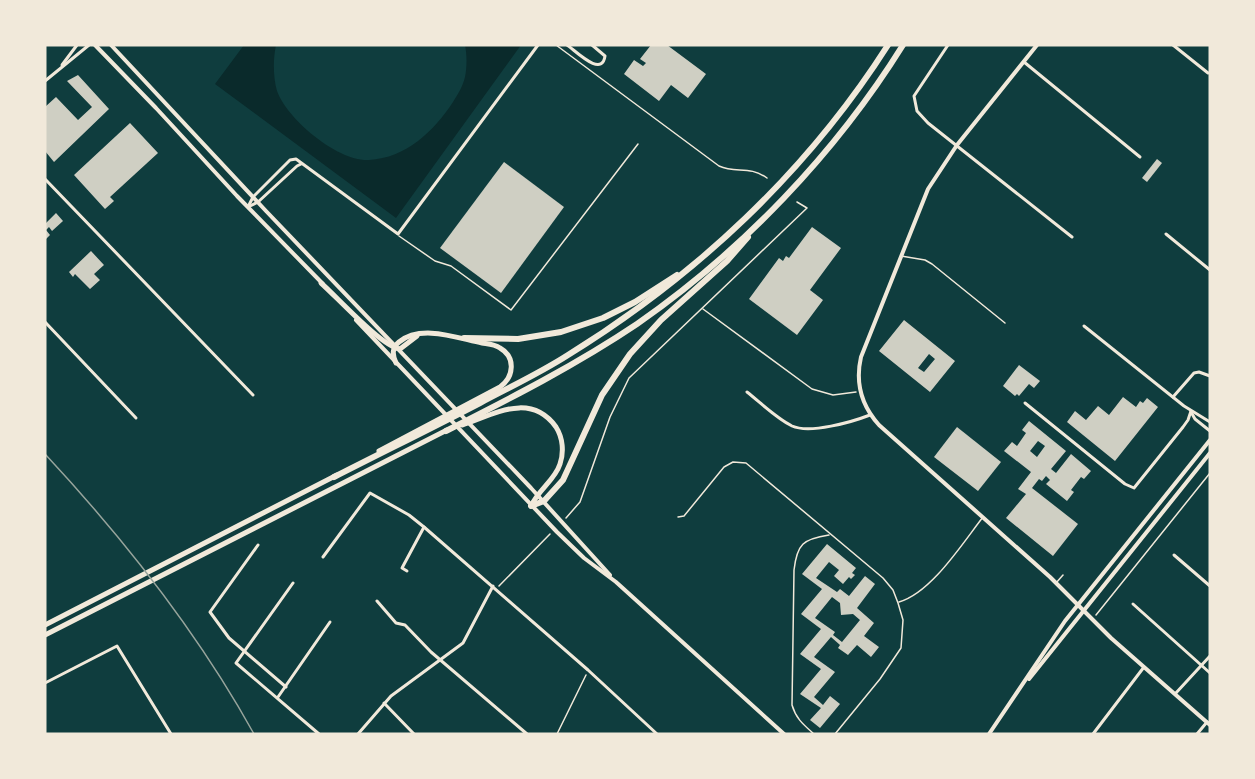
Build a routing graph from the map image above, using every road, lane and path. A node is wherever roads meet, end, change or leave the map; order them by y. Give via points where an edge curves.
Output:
1 (77, 45) edge
2 (89, 45) edge
3 (95, 45) edge
4 (111, 45) edge
5 (538, 45) edge
6 (556, 45) edge
7 (567, 45) edge
8 (592, 45) edge
9 (888, 45) edge
10 (903, 45) edge
11 (948, 45) edge
12 (1037, 45) edge
13 (1173, 45) edge
14 (1024, 62) junction
15 (61, 66) junction
16 (1208, 73) dead end
17 (45, 81) edge
18 (638, 144) dead end
19 (957, 145) junction
20 (1140, 157) dead end
21 (303, 164) junction
22 (45, 178) edge
23 (767, 178) dead end
24 (253, 197) junction
25 (258, 202) junction
26 (797, 202) dead end
27 (248, 207) junction
28 (759, 222) junction
29 (398, 234) junction
30 (1166, 234) dead end
31 (1072, 237) dead end
32 (900, 256) junction
33 (700, 260) junction
34 (1210, 270) edge
35 (321, 282) junction
36 (703, 309) junction
37 (45, 322) edge
38 (1005, 323) dead end
39 (1084, 326) dead end
40 (464, 339) junction
41 (396, 347) junction
42 (396, 363) junction
43 (1210, 376) edge
44 (860, 391) junction
45 (747, 392) dead end
46 (253, 395) dead end
47 (1173, 397) junction
48 (1025, 403) dead end
49 (472, 404) junction
50 (1191, 411) junction
51 (482, 415) junction
52 (870, 415) junction
53 (136, 418) dead end
54 (1210, 422) edge
55 (1210, 431) edge
56 (444, 432) joint
57 (1210, 440) edge
58 (1210, 453) edge
59 (1210, 473) edge
60 (334, 477) joint
61 (537, 494) junction
62 (544, 501) junction
63 (531, 506) junction
64 (573, 510) dead end
65 (678, 517) dead end
66 (983, 517) junction
67 (424, 527) junction
68 (830, 535) junction
69 (544, 541) dead end
70 (258, 545) dead end
71 (1174, 555) dead end
72 (323, 557) dead end
73 (407, 571) dead end
74 (1063, 575) dead end
75 (616, 582) junction
76 (293, 583) dead end
77 (1056, 583) junction
78 (1210, 586) edge
79 (495, 588) junction
80 (377, 601) dead end
81 (898, 603) junction
82 (1133, 604) dead end
83 (1078, 605) junction
84 (1084, 611) junction
85 (1092, 620) junction
86 (330, 622) dead end
87 (45, 625) edge
88 (45, 635) edge
89 (244, 652) junction
90 (1210, 656) edge
91 (441, 660) junction
92 (1202, 665) junction
93 (1144, 667) junction
94 (588, 670) junction
95 (1210, 673) edge
96 (45, 683) edge
97 (286, 687) junction
98 (1018, 693) junction
99 (1175, 694) junction
100 (278, 697) junction
101 (384, 703) junction
102 (1208, 723) edge
103 (171, 734) edge
104 (319, 734) edge
105 (358, 734) edge
106 (414, 734) edge
107 (527, 734) edge
108 (557, 734) edge
109 (657, 734) edge
110 (784, 734) edge
111 (814, 734) edge
112 (835, 734) edge
113 (989, 734) edge
114 (1093, 734) edge
115 (1197, 734) edge

1 - 15 street
2 - 15 street
3 - 27 street
4 - 24 street
5 - 29 street
6 - 23 path via 719,166 751,170
7 - 8 street via 594,65 601,65 605,56
9 - 33 highway via 812,148
10 - 28 highway via 840,133
11 - 19 street via 914,96 916,111
12 - 14 street
13 - 16 street
14 - 19 street
14 - 20 street
15 - 17 street
18 - 29 lane via 511,310 451,266 435,261
19 - 31 street
19 - 32 street via 928,189
21 - 24 street via 290,160
21 - 25 street
21 - 29 street
22 - 46 street
24 - 25 street
24 - 27 street
25 - 27 street
25 - 41 street
26 - 36 path via 807,208
27 - 35 street
28 - 51 highway via 705,271 636,324
28 - 62 highway via 727,261 661,320 630,354 602,395 566,474
30 - 34 street
32 - 38 lane via 932,264
32 - 44 street via 861,357
33 - 40 highway via 635,302 561,332 518,339
33 - 49 highway via 588,342 550,366
35 - 41 main road via 381,340
35 - 42 street
36 - 44 path via 812,389 833,394
36 - 64 path via 629,378 610,417 581,499
37 - 53 street
39 - 47 street
40 - 41 main road via 409,335
40 - 49 main road via 502,349 512,366 504,384
41 - 42 main road
41 - 61 street
42 - 63 street
43 - 47 street via 1194,373
44 - 52 street
45 - 52 street via 792,426 803,429 850,423
47 - 50 street
48 - 50 street via 1134,488 1183,427
49 - 60 highway
50 - 54 street
50 - 55 street
51 - 56 highway
51 - 61 main road via 527,409 543,415 558,431 561,461
52 - 66 street
56 - 88 main road
57 - 83 street
58 - 84 street
59 - 85 path
60 - 87 main road
61 - 62 street
61 - 63 main road
62 - 63 highway
62 - 75 street
63 - 75 street via 574,549
65 - 68 lane via 684,516 724,467 733,462 746,463
66 - 77 street
66 - 81 lane via 927,586
67 - 72 street via 370,493
67 - 73 street via 402,568
67 - 79 street
68 - 81 lane via 883,578
68 - 111 lane via 807,539 795,557 792,705 801,723
69 - 79 path
70 - 89 street via 210,612
71 - 78 street
74 - 77 lane
75 - 110 street
76 - 89 street
77 - 83 street
79 - 91 street via 463,643
79 - 94 street
80 - 91 street via 396,623 405,625
81 - 112 lane via 903,620 902,648
82 - 92 street
83 - 84 street
83 - 98 street
84 - 85 street
84 - 98 street
85 - 93 street
86 - 97 street
89 - 97 street
89 - 100 street via 236,663
90 - 92 street
91 - 101 street
91 - 107 street
92 - 95 street
92 - 99 street
93 - 99 street
93 - 114 street
94 - 108 path
94 - 109 street
96 - 103 street via 117,646
97 - 100 street
98 - 113 street
99 - 102 street
100 - 104 street
101 - 105 street
101 - 106 street
102 - 115 street

